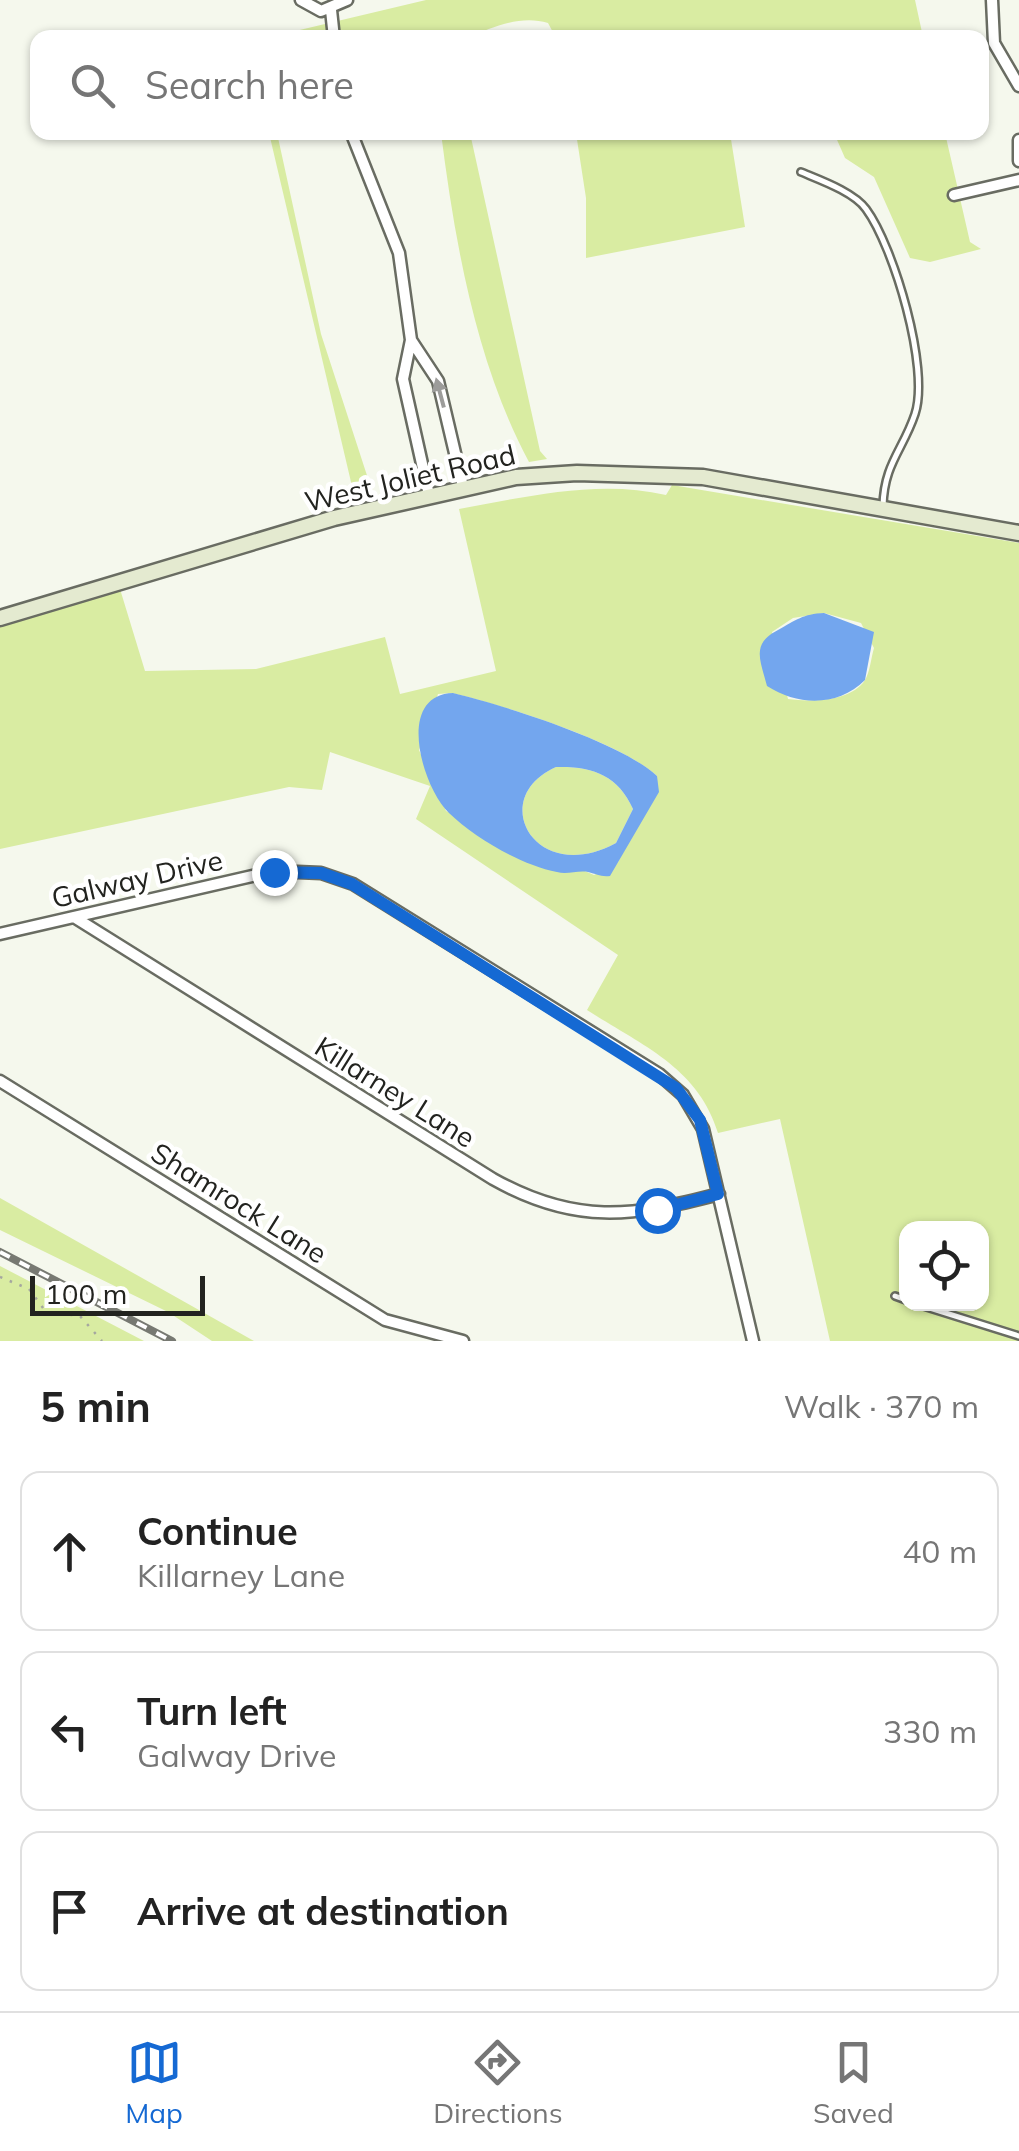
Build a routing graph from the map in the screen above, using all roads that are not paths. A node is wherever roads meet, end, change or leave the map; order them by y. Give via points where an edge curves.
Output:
1 (301, 0) edge
2 (347, 0) edge
3 (992, 0) edge
4 (331, 10) junction
5 (333, 30) edge
6 (1019, 86) edge
7 (354, 140) edge
8 (1019, 140) edge
9 (1019, 160) edge
10 (800, 172) dead end
11 (1019, 180) edge
12 (954, 196) dead end
13 (411, 340) junction
14 (463, 488) junction
15 (428, 495) junction
16 (883, 509) junction
17 (1019, 533) edge
18 (0, 618) edge
19 (74, 918) junction
20 (0, 934) edge
21 (0, 1081) edge
22 (718, 1194) junction
23 (895, 1296) dead end
24 (899, 1297) edge
25 (939, 1311) edge
26 (1019, 1336) edge
27 (463, 1341) edge
28 (752, 1341) edge

1 - 4 street
2 - 4 street
3 - 6 street via 994,43
4 - 5 street
7 - 13 street via 400,254
8 - 9 street
10 - 16 lane via 864,206 896,264 918,386 915,414 884,477
11 - 12 street
14 -> 13 street via 438,381
13 - 15 street via 403,380
14 - 15 main road, West Joliet Road
14 - 16 main road, West Joliet Road via 516,477 639,474 703,478
15 - 18 main road, West Joliet Road
16 - 17 main road, West Joliet Road
19 - 20 street, Galway Drive
19 - 22 street, Killarney Lane via 522,1195 608,1214
19 - 22 street, Galway Drive via 274,872 321,873 352,884 668,1080 700,1120
21 - 27 street, Shamrock Lane via 385,1320
22 - 28 street, Galway Drive
23 - 24 lane
25 - 26 lane

